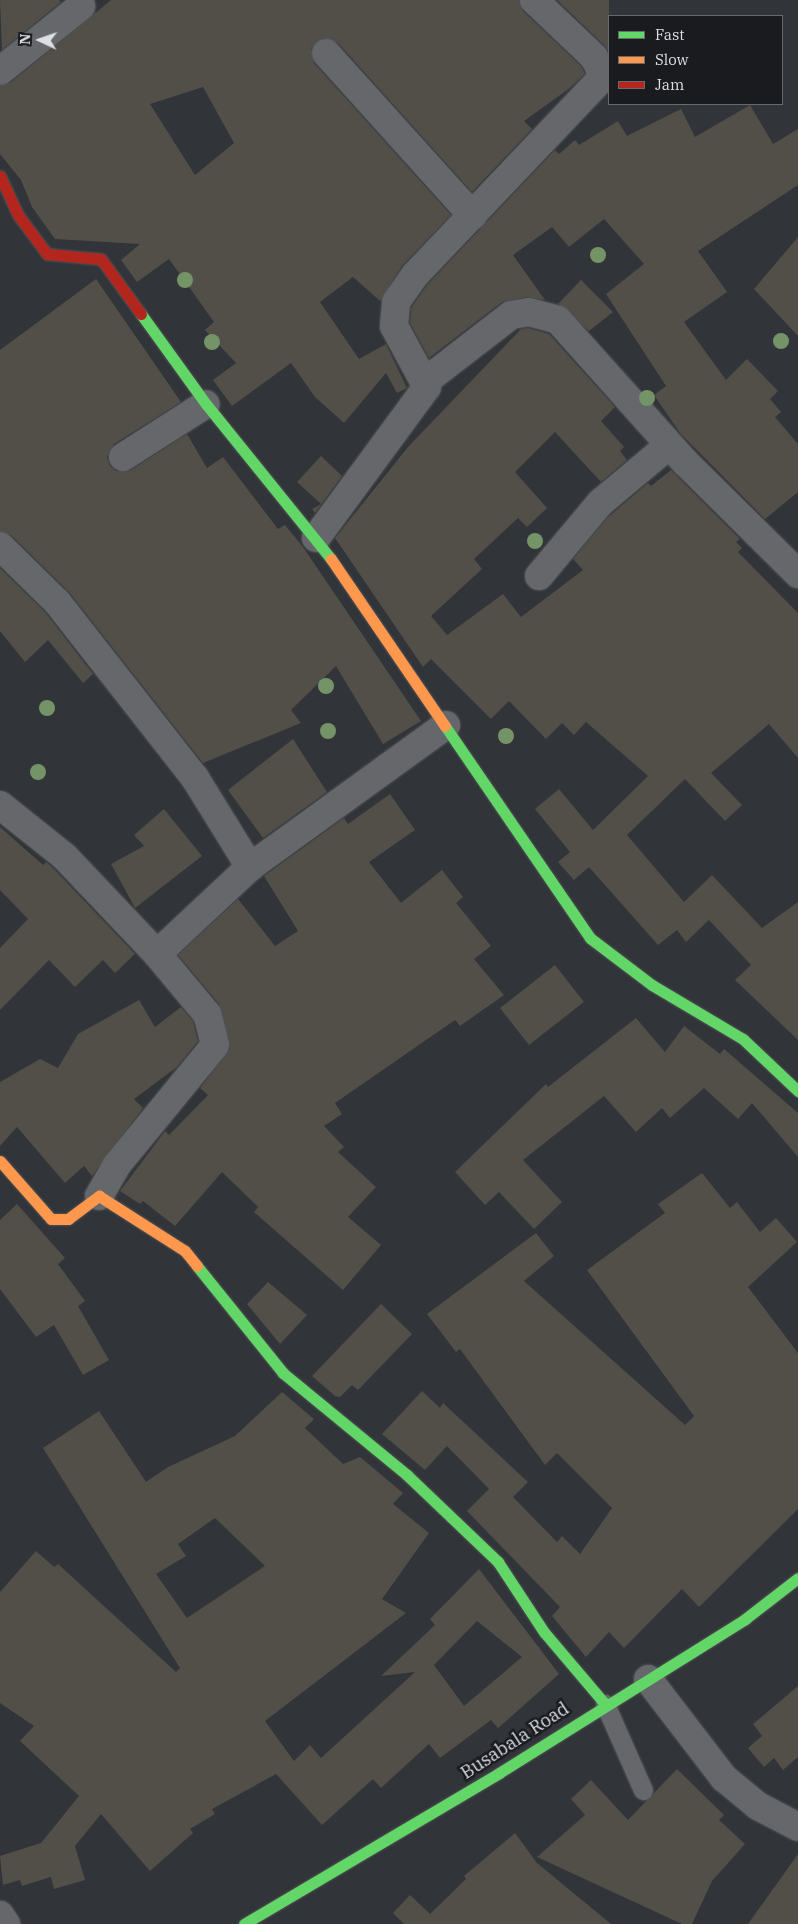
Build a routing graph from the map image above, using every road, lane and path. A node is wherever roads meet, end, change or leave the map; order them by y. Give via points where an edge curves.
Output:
1 (534, 0) edge
2 (81, 6) dead end
3 (326, 53) dead end
4 (0, 71) edge
5 (0, 176) edge
6 (473, 216) junction
7 (427, 380) junction
8 (206, 404) junction
9 (669, 445) junction
10 (123, 458) dead end
11 (316, 538) junction
12 (0, 546) edge
13 (798, 574) edge
14 (539, 576) dead end
15 (446, 725) junction
16 (0, 804) edge
17 (250, 868) junction
18 (156, 954) junction
19 (798, 1091) edge
20 (0, 1160) edge
21 (99, 1196) junction
22 (798, 1578) edge
23 (648, 1679) junction
24 (605, 1704) junction
25 (643, 1790) dead end
26 (798, 1827) edge
27 (0, 1915) edge
28 (6, 1924) edge
29 (244, 1924) edge

1 - 6 street via 594,57 601,71 599,81
2 - 4 street
3 - 6 street
5 - 8 street via 18,215 47,254 101,259
6 - 7 street via 396,302 394,326
7 - 9 street via 511,315 546,314 558,320
7 - 11 street via 406,421
8 - 10 street
8 - 11 street
9 - 13 street
9 - 14 street via 600,504
11 - 15 street
12 - 17 street via 57,602 195,778
15 - 17 street
15 - 19 street via 590,938 652,985 743,1039
16 - 18 street via 64,856
17 - 18 street
18 - 21 street via 206,1014 215,1045 116,1166
20 - 21 street via 51,1219 68,1219
21 - 24 street via 185,1251 282,1373 407,1475 498,1562 544,1632
22 - 23 street, Busabala Road via 745,1618
23 - 24 street, Busabala Road
23 - 26 street via 724,1778 758,1806
24 - 25 lane
24 - 29 street, Busabala Road via 499,1773
27 - 28 street

